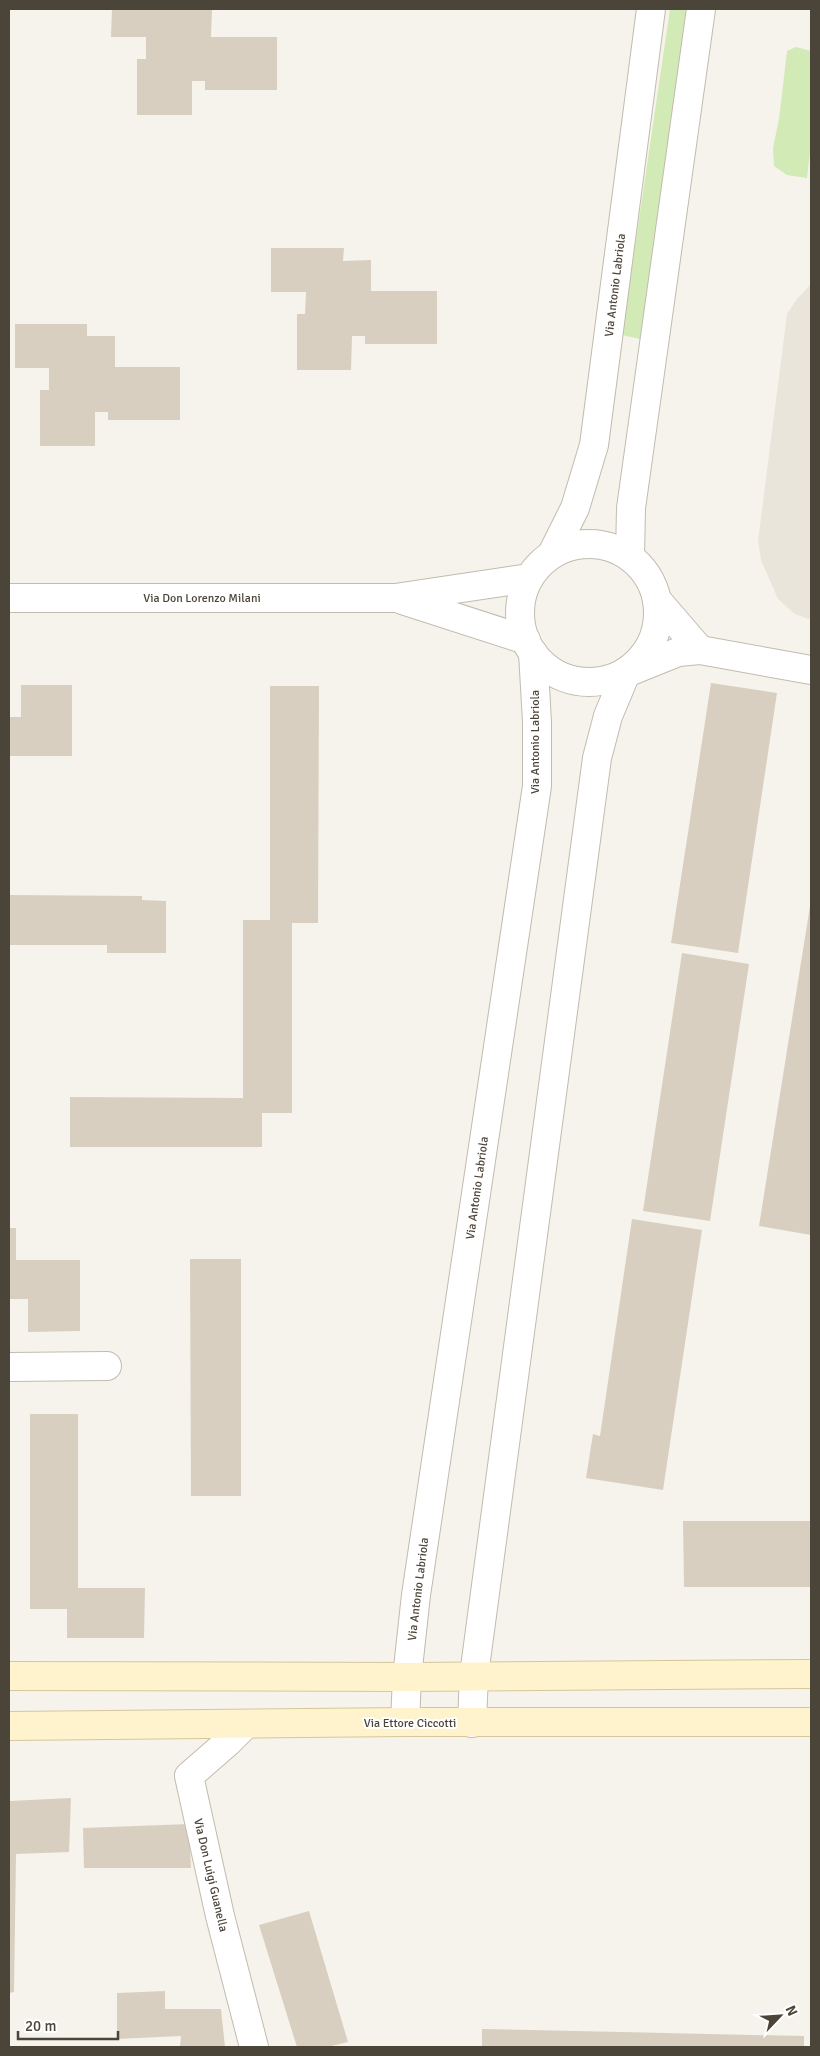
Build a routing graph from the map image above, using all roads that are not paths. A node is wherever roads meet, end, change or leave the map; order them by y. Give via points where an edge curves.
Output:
1 (651, 9) edge
2 (702, 9) edge
3 (552, 554) junction
4 (630, 556) junction
5 (529, 578) junction
6 (9, 598) edge
7 (395, 598) junction
8 (657, 600) junction
9 (529, 646) junction
10 (700, 650) junction
11 (811, 670) edge
12 (626, 673) junction
13 (107, 1366) dead end
14 (9, 1367) edge
15 (811, 1674) edge
16 (474, 1675) junction
17 (9, 1676) edge
18 (407, 1677) junction
19 (405, 1722) junction
20 (811, 1722) edge
21 (472, 1723) junction
22 (246, 1724) junction
23 (9, 1726) edge
24 (254, 2047) edge

1 - 3 street, Via Antonio Labriola via 594,445 575,508
2 - 4 street via 631,508
3 - 4 street via 568,546 587,543 613,547
3 - 5 street
4 - 8 street via 643,568 656,591
5 - 7 street, Via Don Lorenzo Milani
5 - 9 street via 520,612
6 - 7 street, Via Don Lorenzo Milani
7 - 9 street, Via Don Lorenzo Milani
8 - 10 street
8 - 12 street via 657,631 646,654
9 - 12 street via 551,671 571,681 604,682
9 - 18 street, Via Antonio Labriola via 537,722 537,786 416,1594
10 - 11 street
10 - 12 street via 678,652
12 - 16 street via 608,716 597,758
13 - 14 street
15 - 16 street
16 - 18 street
16 - 21 street
17 - 18 street
18 - 19 street, Via Antonio Labriola
19 - 21 street, Via Ettore Ciccotti
19 - 22 street, Via Ettore Ciccotti
20 - 21 street, Via Ettore Ciccotti
22 - 23 street, Via Ettore Ciccotti
22 - 24 street, Via Don Luigi Guanella via 189,1776 220,1916

